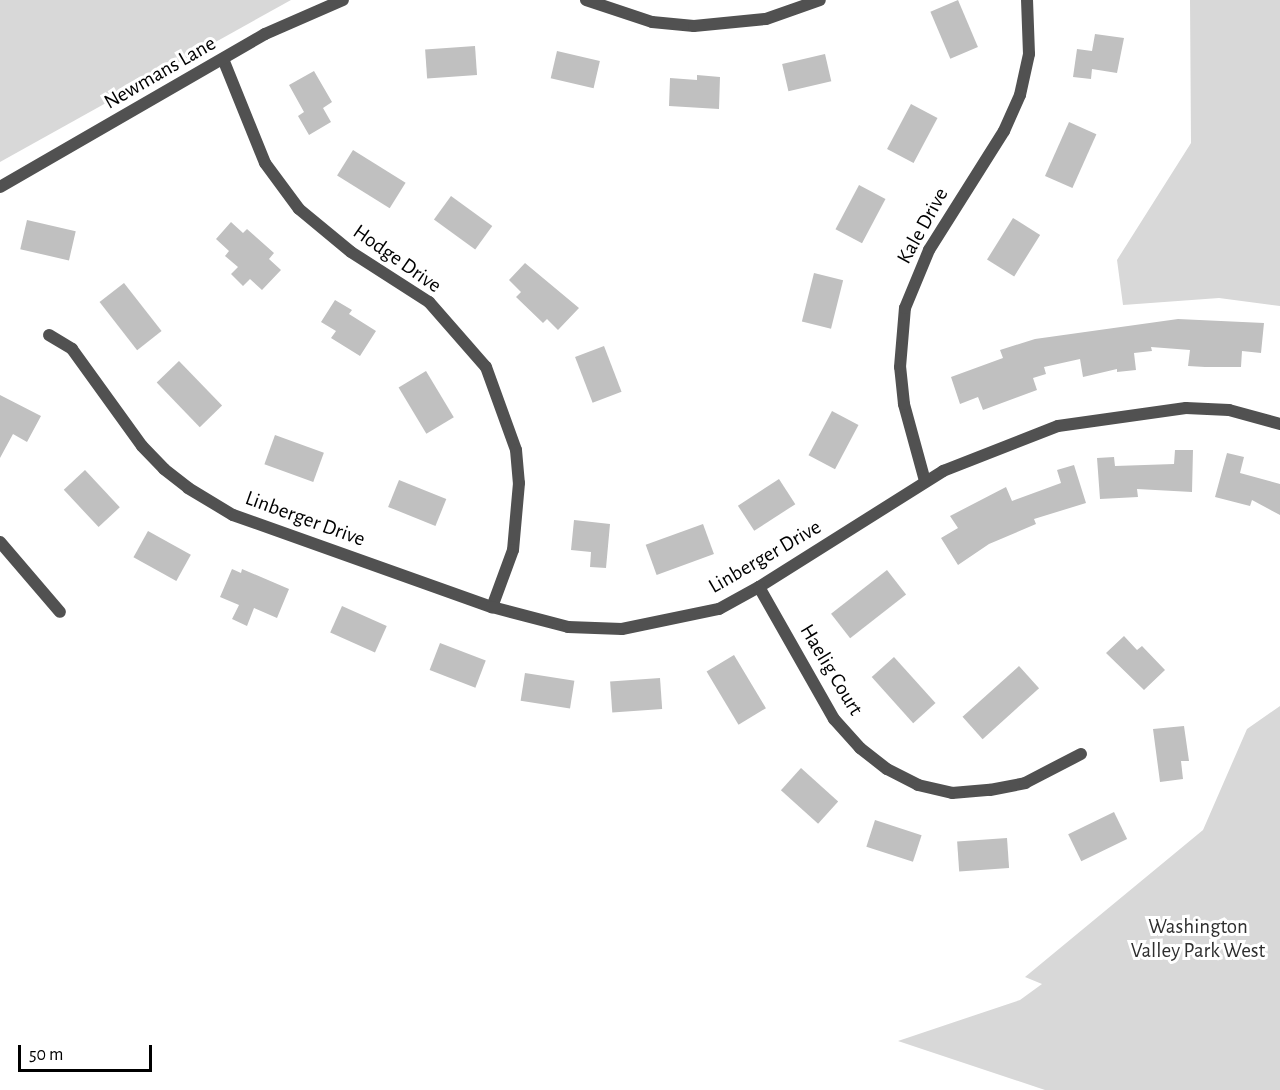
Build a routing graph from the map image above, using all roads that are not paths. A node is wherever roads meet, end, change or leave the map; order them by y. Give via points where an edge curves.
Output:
1 (343, 0) edge
2 (586, 0) edge
3 (820, 0) edge
4 (1027, 0) edge
5 (224, 59) junction
6 (0, 187) edge
7 (49, 335) dead end
8 (1280, 424) edge
9 (925, 481) junction
10 (0, 542) edge
11 (759, 588) junction
12 (492, 607) junction
13 (60, 612) dead end
14 (1081, 754) dead end

1 - 5 street, Newmans Lane via 295,19
2 - 3 street via 652,22 694,26 766,19
4 - 9 street, Kale Drive via 1029,54 1020,95 1004,131 929,250 905,308 900,367 904,404
5 - 6 street, Newmans Lane
5 - 12 street, Hodge Drive via 265,163 294,203 351,252 429,302 486,367 516,450 519,483 513,550
7 - 12 street, Linberger Drive via 72,350 142,446 188,489 234,515
8 - 9 street, Linberger Drive via 1229,410 1186,408 1109,416 1021,439 974,456
9 - 11 street, Linberger Drive
10 - 13 street
11 - 12 street, Linberger Drive via 699,615 622,629 568,627
11 - 14 street, Haelig Court via 834,720 860,748 908,780 952,793 990,790 1025,783

